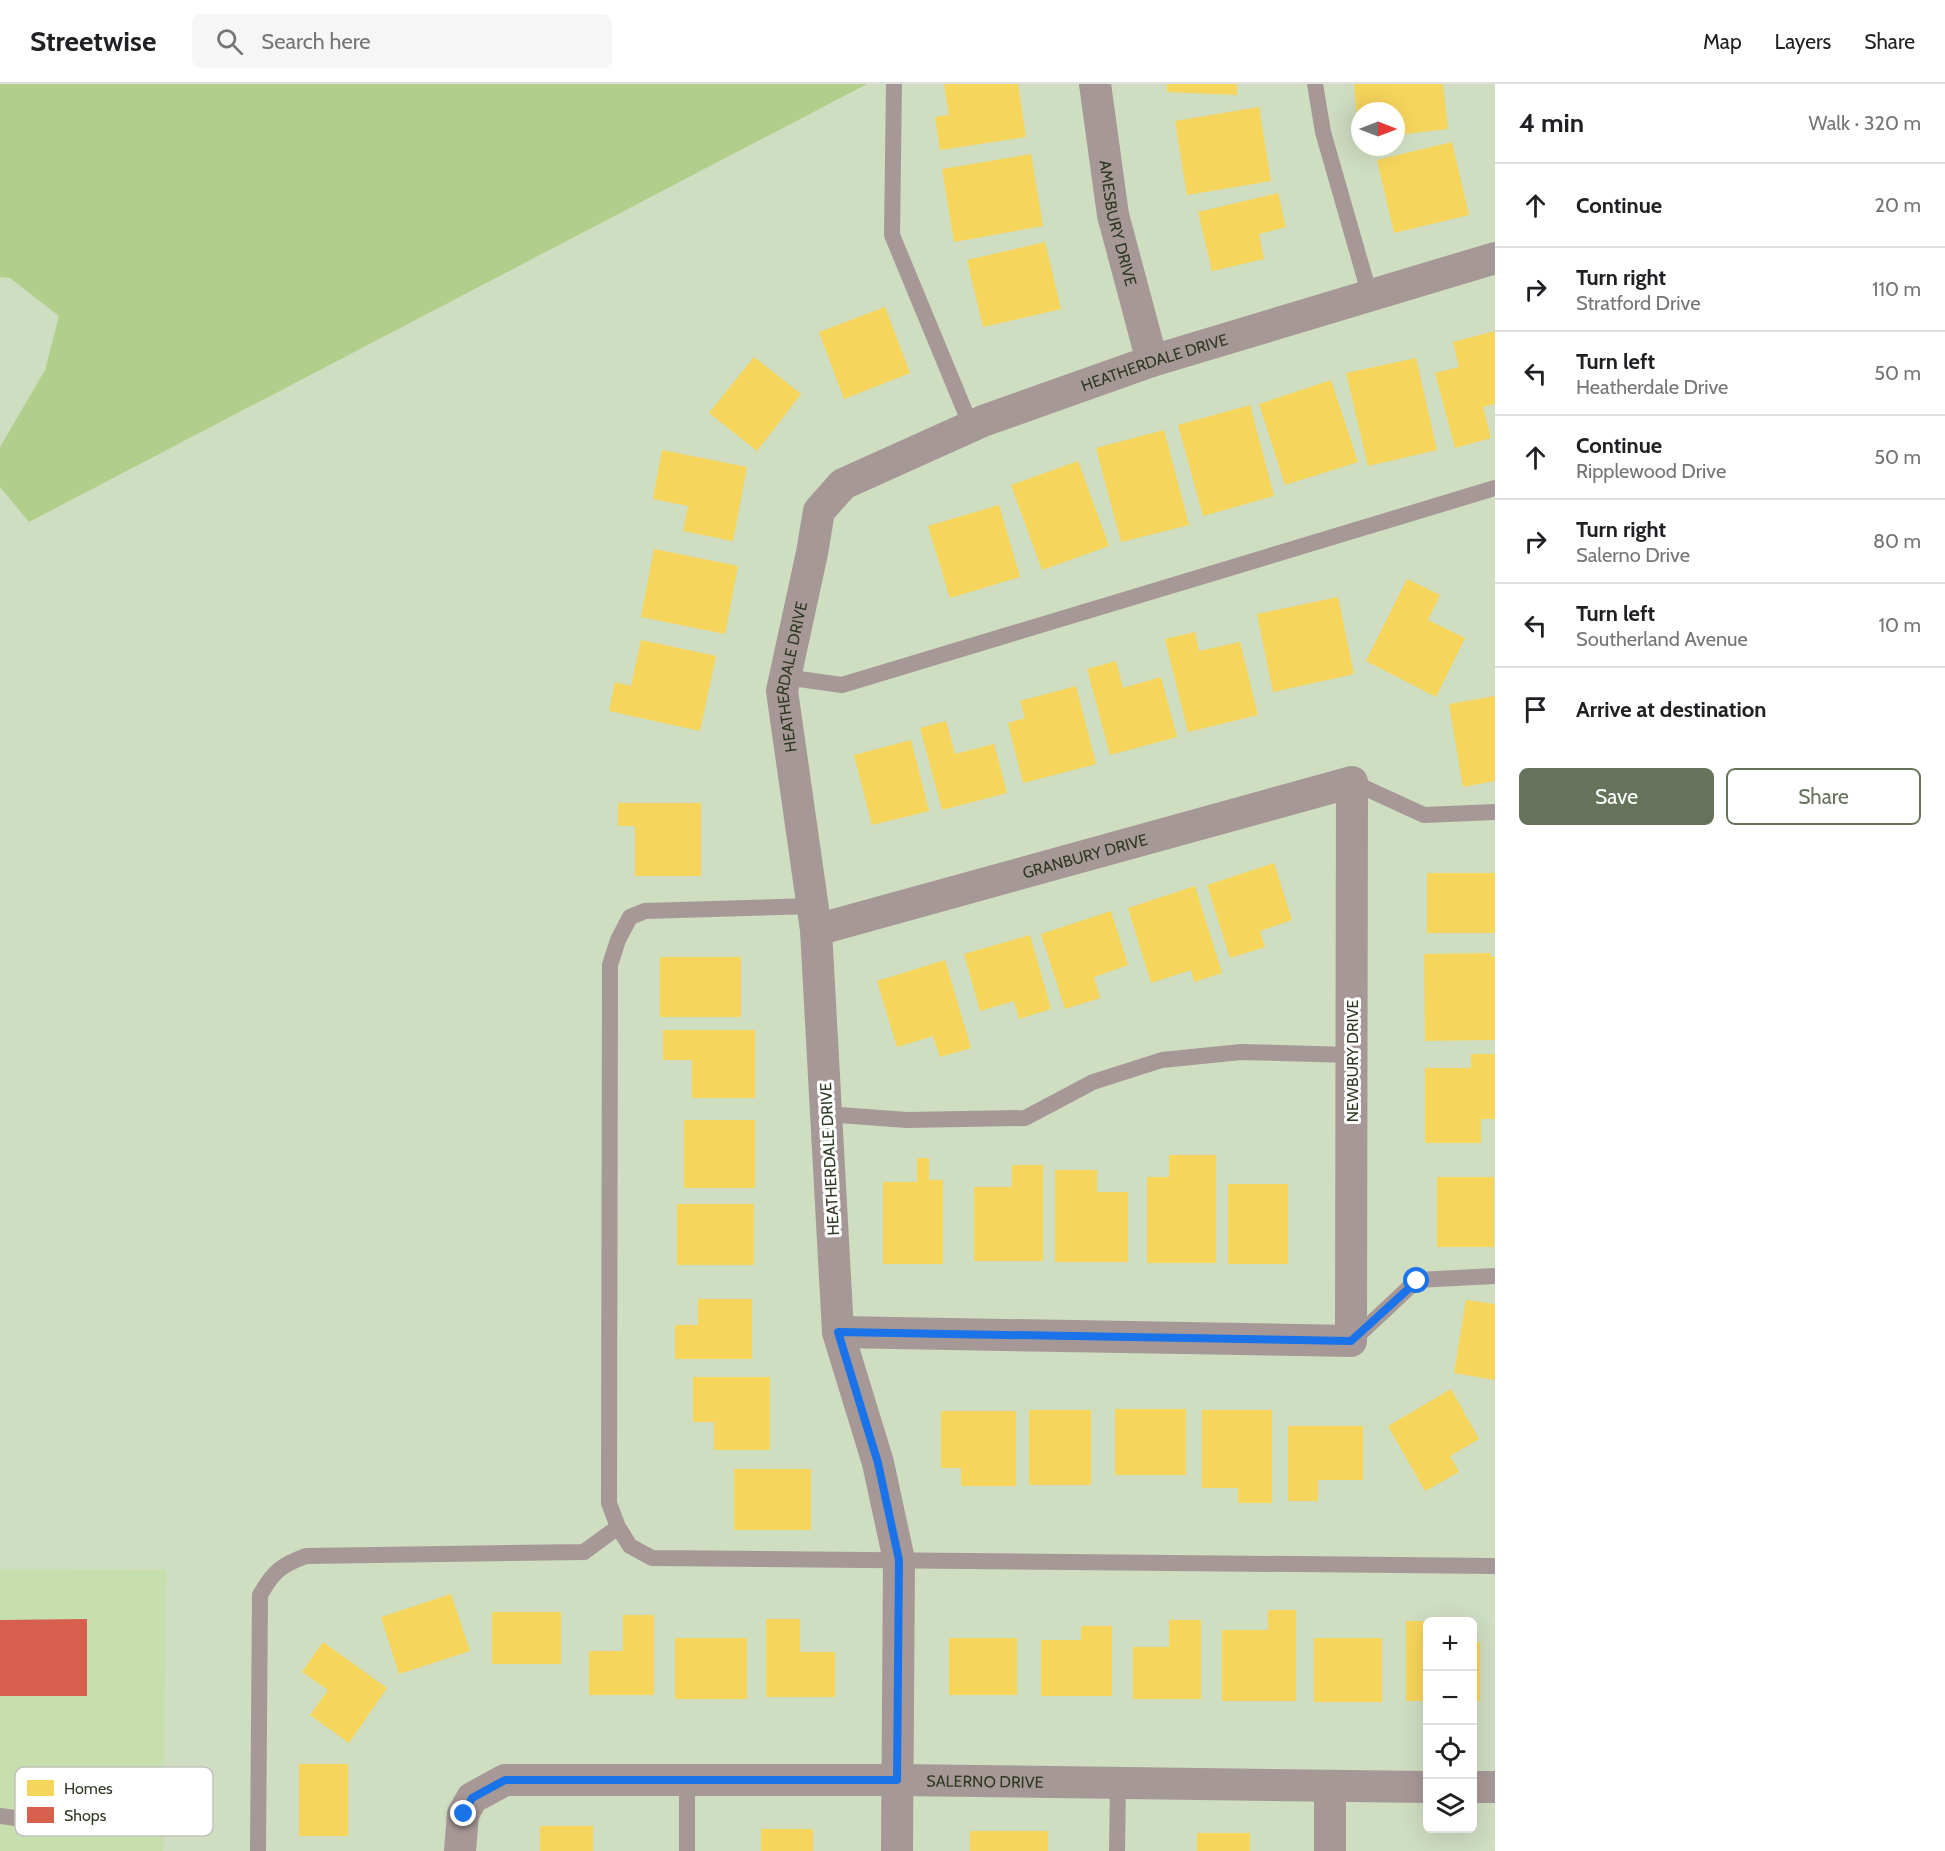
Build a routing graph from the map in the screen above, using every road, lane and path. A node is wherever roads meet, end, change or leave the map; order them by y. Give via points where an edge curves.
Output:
1 (894, 84) edge
2 (1095, 84) edge
3 (1314, 84) edge
4 (1495, 258) edge
5 (1370, 296) junction
6 (1152, 361) junction
7 (970, 426) junction
8 (1495, 488) edge
9 (785, 676) junction
10 (1352, 782) junction
11 (1495, 812) edge
12 (814, 918) junction
13 (1352, 1055) junction
14 (826, 1114) junction
15 (1495, 1276) edge
16 (838, 1332) junction
17 (1351, 1341) junction
18 (618, 1527) junction
19 (899, 1560) junction
20 (1495, 1566) edge
21 (687, 1780) junction
22 (897, 1780) junction
23 (1118, 1783) junction
24 (1330, 1787) junction
25 (1423, 1787) edge
26 (1477, 1787) edge
27 (1495, 1787) edge
28 (0, 1816) edge
29 (15, 1818) edge
30 (258, 1851) edge
31 (460, 1851) edge
32 (687, 1851) edge
33 (897, 1851) edge
34 (1117, 1851) edge
35 (1330, 1851) edge

1 - 7 lane via 892,235
2 - 6 street, AMESBURY DRIVE via 1113,215
3 - 5 lane via 1323,132
4 - 5 street, HEATHERDALE DRIVE
5 - 6 street, HEATHERDALE DRIVE
6 - 7 street, HEATHERDALE DRIVE
7 - 9 street, HEATHERDALE DRIVE via 843,484 819,512
8 - 9 lane via 842,685
9 - 12 street, HEATHERDALE DRIVE via 782,691
10 - 11 lane via 1424,815
10 - 12 street, GRANBURY DRIVE
10 - 13 street, NEWBURY DRIVE
12 - 14 street, HEATHERDALE DRIVE
12 - 18 lane via 645,911 630,917 615,948 610,965 609,1503
13 - 14 lane via 1241,1052 1162,1060 1093,1082 1025,1118 907,1120
13 - 17 street, NEWBURY DRIVE
14 - 16 street, HEATHERDALE DRIVE
15 - 17 lane via 1417,1281
16 - 17 street
16 - 19 street, HEATHERDALE DRIVE via 878,1463
18 - 19 lane via 630,1545 651,1558
18 - 30 lane via 584,1552 306,1556 289,1562 270,1576 260,1595
19 - 20 lane
19 - 22 street, HEATHERDALE DRIVE
21 - 22 street, SALERNO DRIVE
21 - 31 street, SALERNO DRIVE via 505,1780 472,1798 464,1814
21 - 32 lane
22 - 23 street, SALERNO DRIVE
22 - 33 street, HEATHERDALE DRIVE
23 - 24 street, SALERNO DRIVE
23 - 34 lane
24 - 25 street, SALERNO DRIVE
24 - 35 street
26 - 27 street
28 - 29 lane

